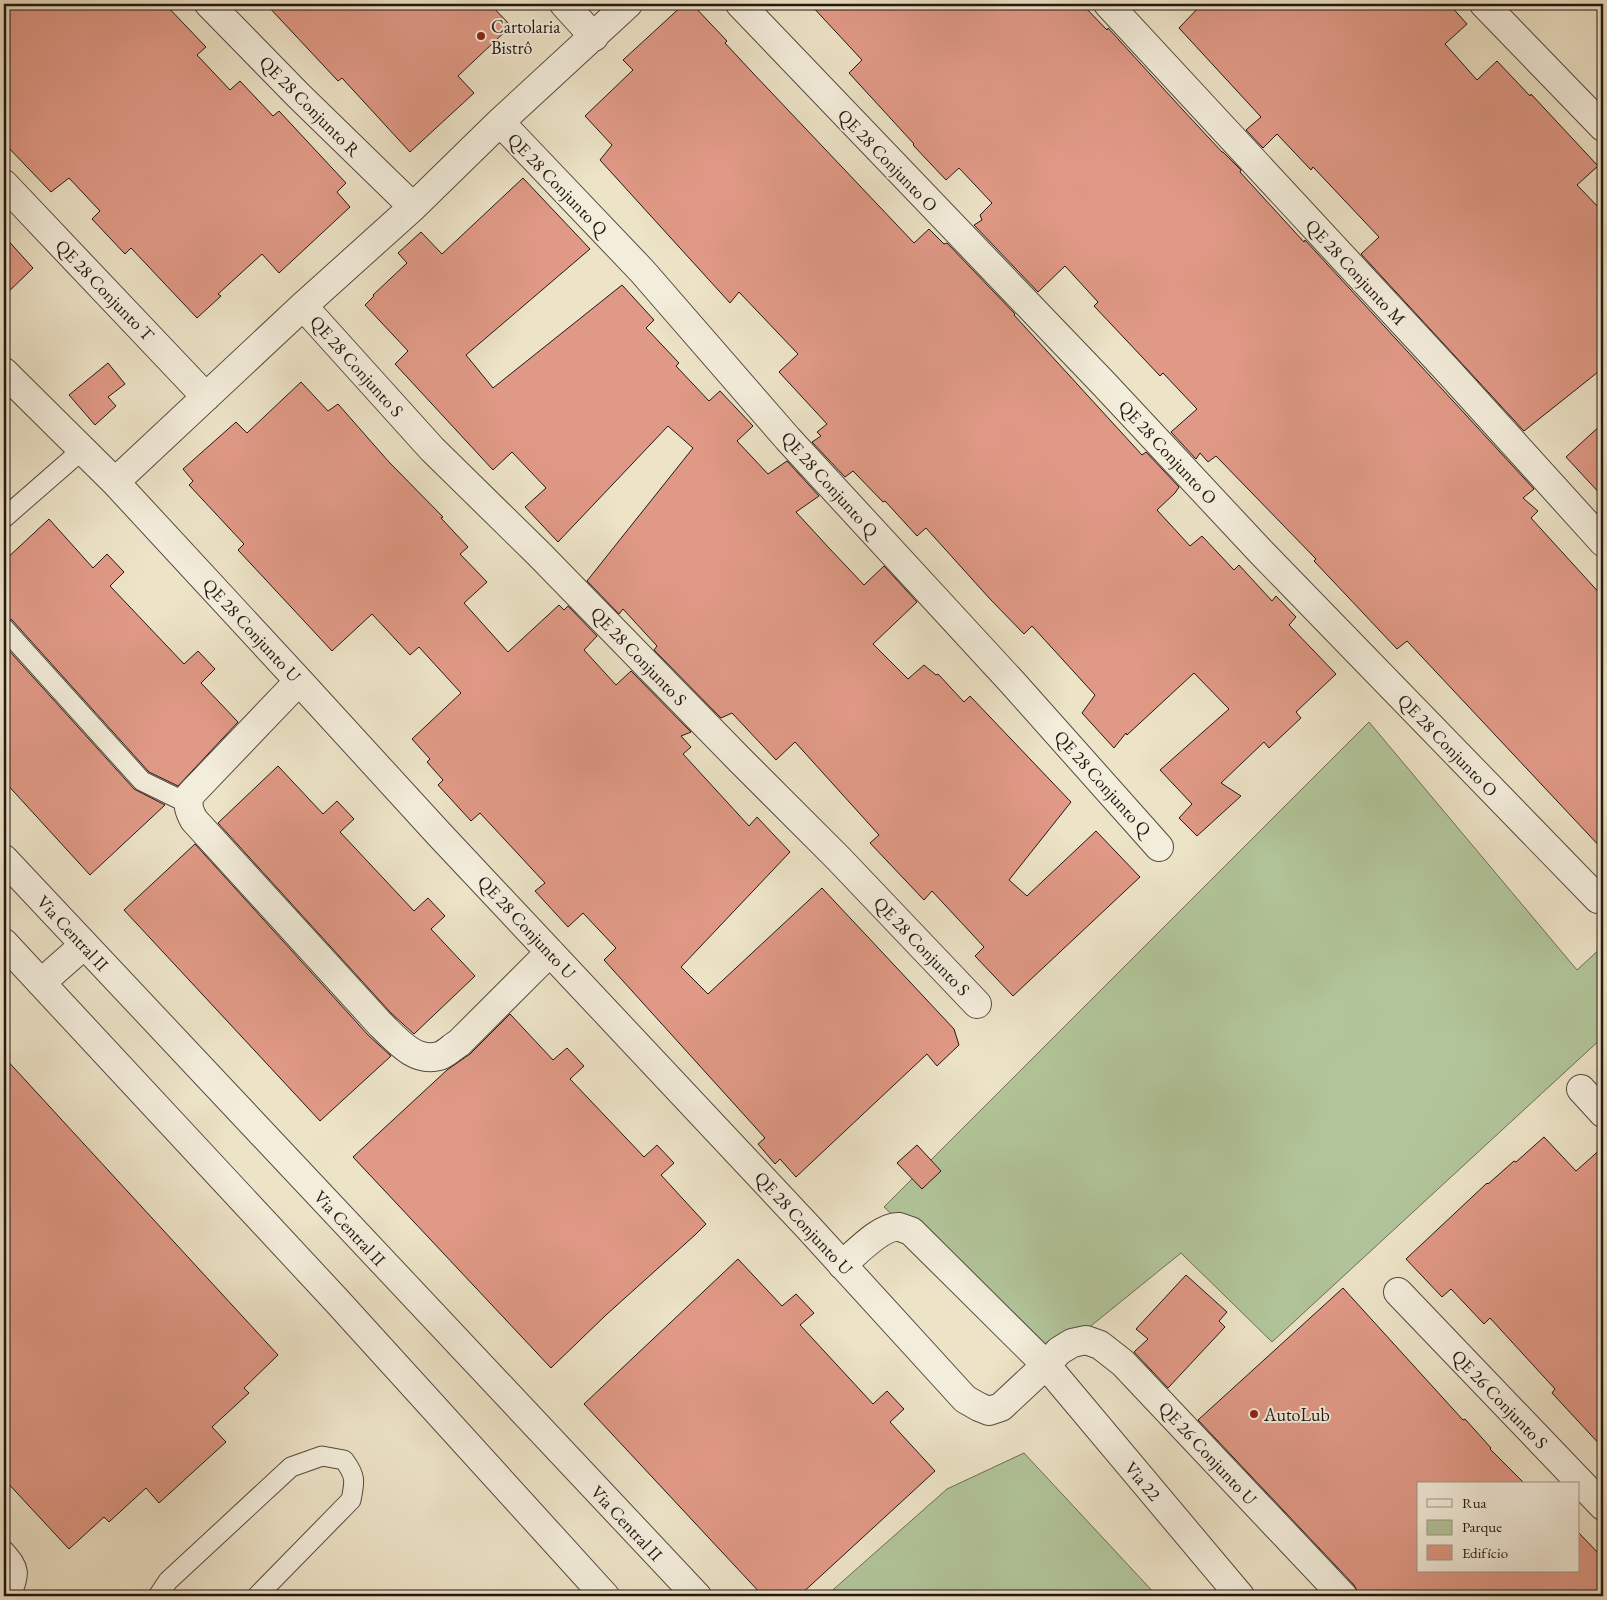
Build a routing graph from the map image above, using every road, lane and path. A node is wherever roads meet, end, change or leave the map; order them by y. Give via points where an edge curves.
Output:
1 (209, 4) edge
2 (564, 4) edge
3 (628, 4) edge
4 (740, 4) edge
5 (1108, 4) edge
6 (1484, 4) edge
7 (594, 36) junction
8 (500, 122) junction
9 (1603, 127) edge
10 (4, 184) edge
11 (413, 206) junction
12 (303, 306) junction
13 (4, 372) edge
14 (206, 397) junction
15 (82, 450) junction
16 (114, 482) junction
17 (4, 518) edge
18 (1603, 542) edge
19 (4, 628) edge
20 (299, 681) junction
21 (187, 803) junction
22 (1159, 847) dead end
23 (4, 859) edge
24 (1598, 899) dead end
25 (4, 943) edge
26 (84, 945) junction
27 (550, 952) junction
28 (41, 983) junction
29 (977, 1004) dead end
30 (1581, 1089) dead end
31 (1603, 1113) edge
32 (842, 1265) junction
33 (1398, 1292) dead end
34 (1053, 1358) junction
35 (1603, 1506) edge
36 (4, 1550) edge
37 (11, 1596) edge
38 (158, 1596) edge
39 (257, 1596) edge
40 (605, 1596) edge
41 (696, 1596) edge
42 (1240, 1596) edge
43 (1343, 1596) edge

1 - 11 street, QE 28 Conjunto R
2 - 7 street
3 - 7 street
4 - 24 street, QE 28 Conjunto O via 1261,552
5 - 18 street, QE 28 Conjunto M
6 - 9 street
7 - 8 street
8 - 11 street
8 - 22 street, QE 28 Conjunto Q via 642,271 788,439
10 - 14 street, QE 28 Conjunto T
11 - 12 street
12 - 14 street
12 - 29 street, QE 28 Conjunto S via 432,449 838,858
13 - 15 street, QE 28 Conjunto U
14 - 16 street
15 - 16 street, QE 28 Conjunto U
15 - 17 lane
16 - 20 street, QE 28 Conjunto U
19 - 21 lane via 142,781
20 - 21 street via 190,796
20 - 27 street, QE 28 Conjunto U
21 - 27 street via 194,820 380,1024 406,1049 426,1058 441,1055 458,1043
23 - 26 street, Via Central II
25 - 28 street
26 - 28 street
26 - 41 street, Via Central II
27 - 32 street, QE 28 Conjunto U
28 - 40 street via 331,1294
30 - 31 street
32 - 34 street, Via 22 via 888,1230 898,1227 911,1231
32 - 34 street, QE 28 Conjunto U via 966,1399 979,1407 989,1411 1001,1407
33 - 35 street, QE 26 Conjunto S
34 - 42 street, Via 22
34 - 43 street, QE 26 Conjunto U via 1072,1343 1086,1340 1100,1345 1123,1363
36 - 37 lane via 17,1564 17,1581
38 - 39 lane via 168,1581 291,1467 322,1456 344,1460 353,1471 355,1483 351,1500

